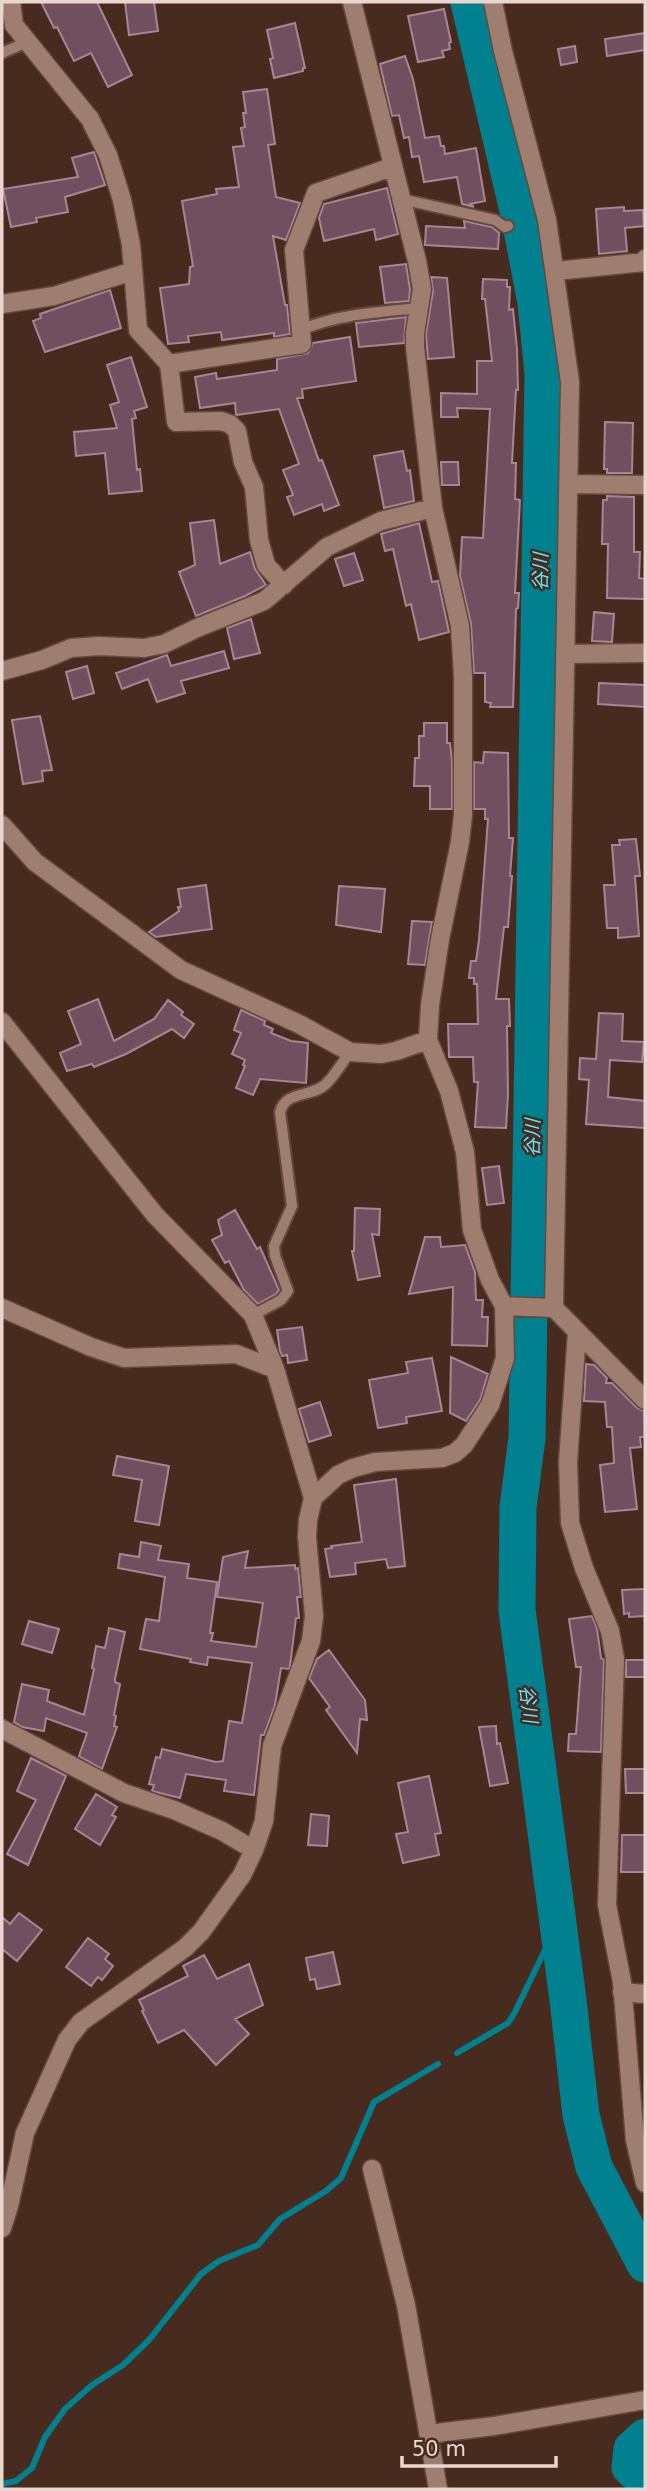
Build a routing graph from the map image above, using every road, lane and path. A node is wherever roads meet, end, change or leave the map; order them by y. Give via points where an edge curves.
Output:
1 (352, 2) edge
2 (493, 2) edge
3 (16, 4) edge
4 (27, 42) junction
5 (2, 53) edge
6 (393, 167) junction
7 (401, 199) junction
8 (508, 226) dead end
9 (645, 259) edge
10 (134, 271) junction
11 (556, 271) junction
12 (2, 304) edge
13 (420, 307) junction
14 (301, 330) junction
15 (169, 365) junction
16 (569, 484) junction
17 (645, 485) edge
18 (433, 508) junction
19 (284, 585) junction
20 (645, 653) edge
21 (565, 654) junction
22 (2, 671) edge
23 (2, 825) edge
24 (2, 1022) edge
25 (428, 1040) junction
26 (350, 1052) junction
27 (509, 1306) junction
28 (2, 1308) edge
29 (549, 1308) junction
30 (253, 1315) junction
31 (576, 1332) junction
32 (275, 1369) junction
33 (645, 1399) edge
34 (313, 1498) junction
35 (2, 1729) edge
36 (254, 1850) junction
37 (622, 1992) junction
38 (645, 1994) edge
39 (372, 2169) dead end
40 (645, 2183) edge
41 (2, 2228) edge
42 (645, 2400) edge
43 (429, 2434) junction
44 (438, 2489) edge

1 - 6 street
2 - 11 street
3 - 4 street via 14,25
4 - 5 lane
4 - 10 street via 90,119 108,155 122,200
6 - 7 street
6 - 14 street via 316,193 294,250
7 - 8 lane
7 - 13 street via 422,289
9 - 11 street
10 - 12 street via 54,296
10 - 15 street via 138,330
11 - 16 street via 570,382
13 - 14 lane via 351,316
13 - 18 street via 415,347
14 - 15 street via 302,344
15 - 19 street via 176,422 221,421 237,431 254,487 266,565
16 - 17 street
16 - 21 street
18 - 19 street via 381,521 327,547
18 - 25 street via 460,626 463,815 436,965
19 - 22 street via 264,601 164,644 71,648
20 - 21 street
21 - 29 street
23 - 26 street via 35,862 181,970
24 - 30 street via 155,1215
25 - 26 street via 381,1054
25 - 27 street via 449,1091 466,1152 471,1230 490,1280
26 - 30 lane via 326,1084 282,1105 292,1206 274,1246 288,1291
27 - 29 street
27 - 34 street via 505,1358 497,1388 464,1446 442,1458 375,1462 353,1468
28 - 32 street via 124,1358 236,1354
29 - 31 street
30 - 32 street
31 - 33 street
31 - 37 street via 568,1462 570,1522 610,1631 615,1659 607,1905
32 - 34 street
34 - 36 street via 307,1528 314,1616 311,1641 277,1729 264,1821
35 - 36 street via 124,1793 222,1831
36 - 41 street via 201,1932 81,2022 67,2040 25,2133
37 - 38 street
37 - 40 street via 635,2140
39 - 43 street via 406,2305
42 - 43 street
43 - 44 street

